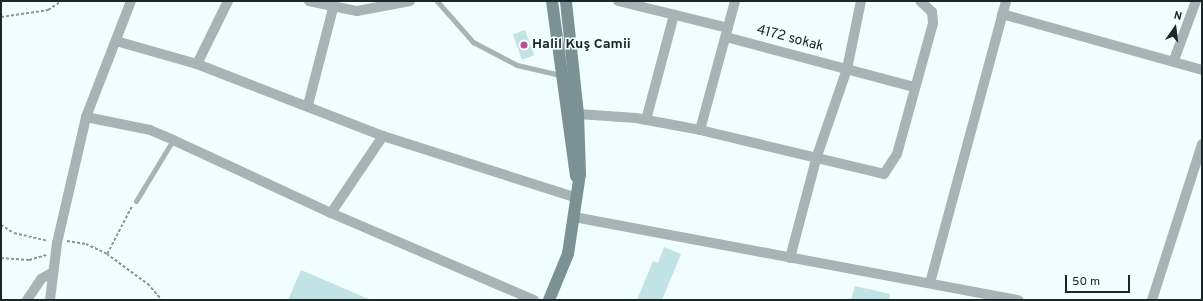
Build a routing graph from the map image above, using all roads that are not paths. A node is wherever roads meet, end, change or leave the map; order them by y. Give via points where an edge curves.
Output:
1 (131, 1) edge
2 (228, 1) edge
3 (309, 1) edge
4 (410, 1) edge
5 (437, 1) edge
6 (552, 1) edge
7 (566, 1) edge
8 (618, 1) edge
9 (736, 1) edge
10 (861, 1) edge
11 (920, 1) edge
12 (1006, 1) edge
13 (1196, 1) edge
14 (333, 8) junction
15 (1002, 14) junction
16 (674, 16) junction
17 (727, 32) junction
18 (116, 41) junction
19 (1174, 60) junction
20 (197, 64) junction
21 (847, 69) junction
22 (1202, 70) edge
23 (560, 74) junction
24 (914, 88) junction
25 (308, 105) junction
26 (578, 114) junction
27 (86, 117) junction
28 (646, 120) junction
29 (700, 130) junction
30 (383, 136) junction
31 (173, 140) junction
32 (1202, 144) edge
33 (817, 156) junction
34 (578, 192) junction
35 (136, 201) road end
36 (331, 213) junction
37 (574, 218) junction
38 (790, 258) junction
39 (53, 272) junction
40 (930, 283) junction
41 (27, 300) edge
42 (50, 300) edge
43 (534, 300) edge
44 (549, 300) edge
45 (1018, 300) edge
46 (1152, 300) edge

1 - 18 street
2 - 20 street
3 - 14 street
4 - 14 street via 373,10
5 - 23 lane via 473,42 517,65
6 - 23 main road
7 - 26 main road
8 - 16 street, 4172 sokak
9 - 17 street
10 - 21 street
11 - 24 street via 932,12 933,23
12 - 15 street
13 - 19 street
14 - 25 street
15 - 19 street
15 - 40 street
16 - 17 street, 4172 sokak
16 - 28 street
17 - 21 street, 4172 sokak
17 - 29 street
18 - 20 street
18 - 27 street
19 - 22 street
20 - 25 street
21 - 24 street, 4172 sokak
21 - 33 street
23 - 34 main road
24 - 33 street via 889,172 867,173
25 - 30 street
26 - 28 street
26 - 34 main road
27 - 31 street via 150,130
27 - 39 street via 57,243
28 - 29 street
29 - 33 street
30 - 34 street
30 - 36 street
31 - 35 lane
31 - 36 street
32 - 46 street
33 - 38 street
34 - 37 main road
36 - 43 street
37 - 38 street
37 - 44 main road via 564,269
38 - 40 street
39 - 41 street via 41,279
39 - 42 street
40 - 45 street

